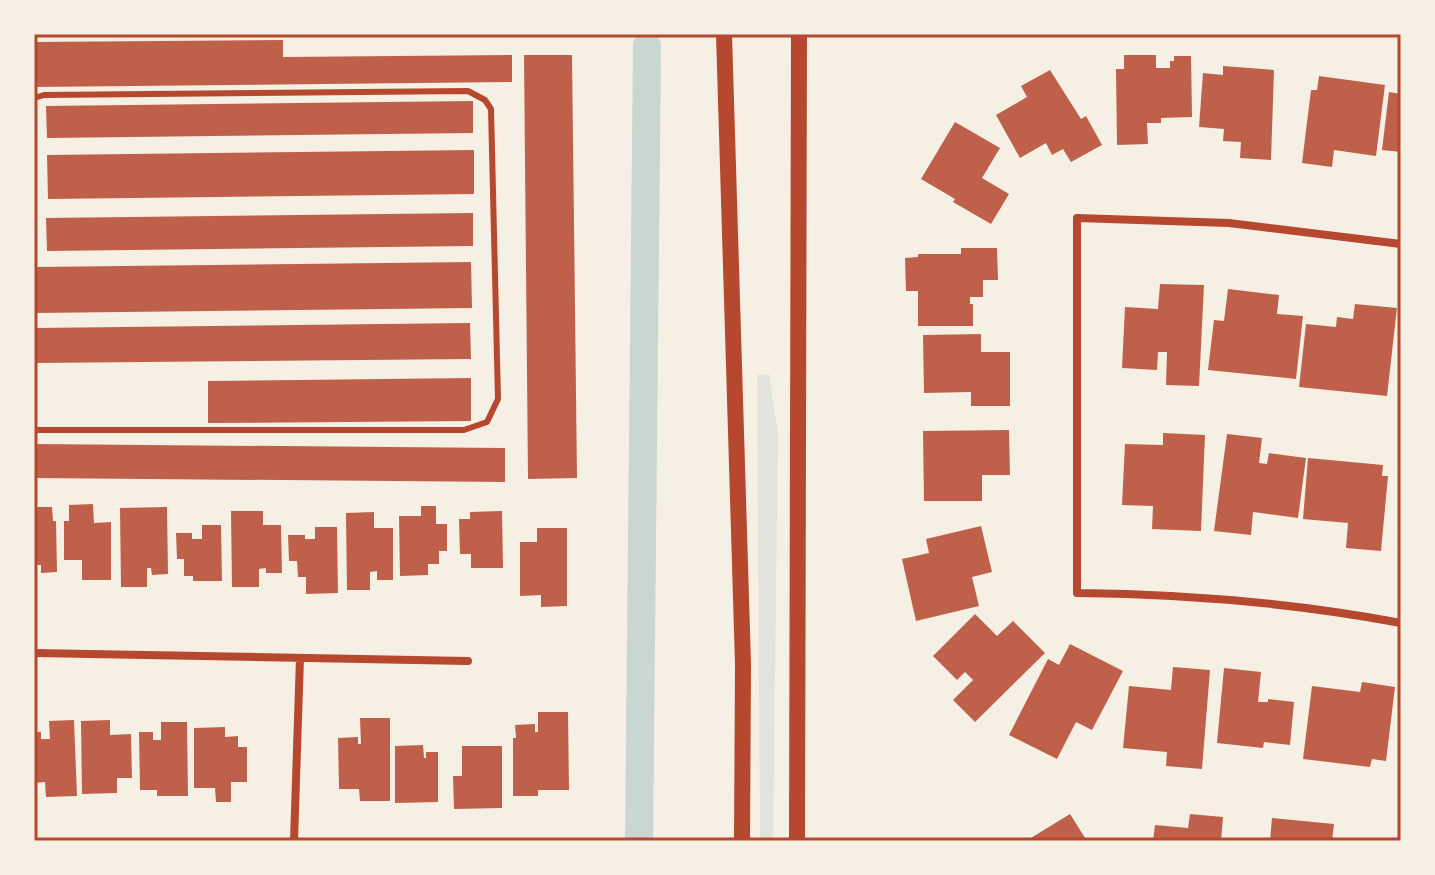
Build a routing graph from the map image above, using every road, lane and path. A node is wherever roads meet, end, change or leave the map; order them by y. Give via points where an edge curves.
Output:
1 (724, 34) edge
2 (799, 34) edge
3 (34, 98) edge
4 (1401, 244) edge
5 (34, 430) edge
6 (1401, 623) edge
7 (34, 653) edge
8 (300, 658) junction
9 (468, 661) dead end
10 (294, 841) edge
11 (742, 841) edge
12 (797, 841) edge

1 - 11 main road via 743,664
2 - 12 main road
3 - 5 lane via 468,91 485,100 491,109 498,399 487,422 464,430
4 - 6 street via 1229,223 1077,218 1077,593 1233,600
7 - 8 street
8 - 9 street
8 - 10 street

